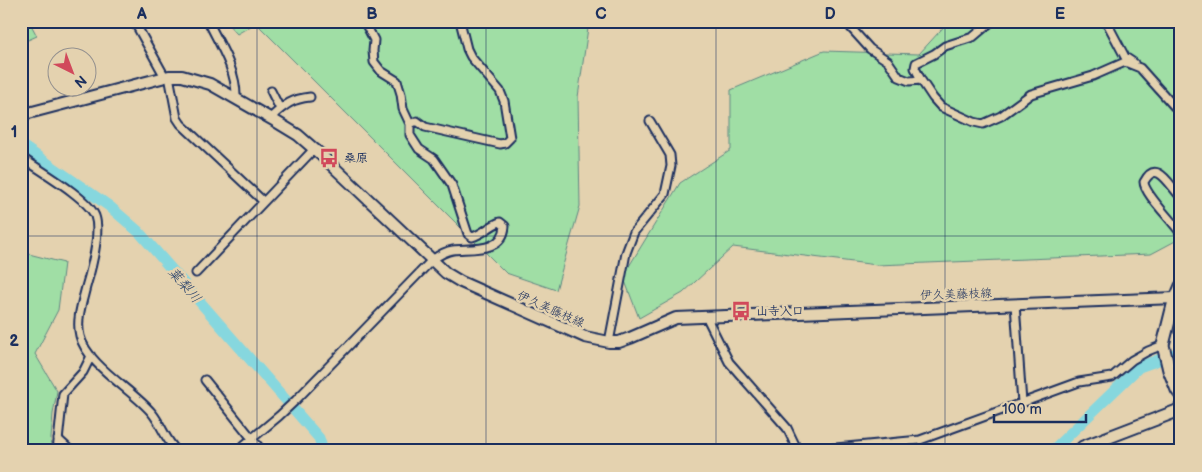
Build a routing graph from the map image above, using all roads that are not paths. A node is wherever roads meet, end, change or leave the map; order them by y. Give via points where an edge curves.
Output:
1 (134, 21) edge
2 (208, 21) edge
3 (364, 21) edge
4 (460, 21) edge
5 (849, 21) edge
6 (992, 21) edge
7 (1106, 21) edge
8 (1136, 65) junction
9 (167, 77) junction
10 (921, 80) junction
11 (271, 91) dead end
12 (310, 96) dead end
13 (236, 98) junction
14 (280, 108) junction
15 (21, 114) edge
16 (1181, 114) edge
17 (270, 118) junction
18 (650, 121) dead end
19 (410, 124) junction
20 (314, 149) junction
21 (21, 157) edge
22 (1181, 197) edge
23 (263, 201) junction
24 (1181, 234) edge
25 (432, 260) junction
26 (196, 273) dead end
27 (1181, 286) edge
28 (1178, 298) edge
29 (1015, 304) junction
30 (706, 316) junction
31 (609, 342) junction
32 (1163, 347) junction
33 (91, 356) junction
34 (205, 380) dead end
35 (1181, 395) edge
36 (1022, 403) junction
37 (1181, 407) edge
38 (252, 438) junction
39 (58, 439) junction
40 (57, 451) edge
41 (71, 451) edge
42 (177, 451) edge
43 (237, 451) edge
44 (262, 451) edge
45 (798, 451) edge
46 (804, 451) edge
47 (1078, 451) edge

1 - 9 street
2 - 13 street via 227,58
3 - 19 street via 374,40 374,62 397,81 402,110
4 - 19 street via 467,50 500,91 510,138 500,144 426,127 416,121
5 - 10 street via 870,50 888,61 899,77 909,81
6 - 10 street via 973,37 945,46 916,63
7 - 8 street via 1125,56
8 - 10 street via 1125,62 1093,76 1041,90 983,124 942,107
8 - 16 street
9 - 13 main road, 伊久美藤枝線 via 196,79
9 - 15 main road, 伊久美藤枝線
9 - 23 street via 181,124
11 - 14 street
12 - 14 street via 298,98
13 - 17 main road, 伊久美藤枝線
14 - 17 street
17 - 20 main road, 伊久美藤枝線
18 - 31 street via 670,156 671,166 665,194 634,232 626,253
19 - 25 street via 410,135 420,149 434,158 452,185 468,234 472,237 480,235 500,222 505,226 504,234 497,242 478,250 453,250
20 - 23 street
20 - 25 main road, 伊久美藤枝線
21 - 33 street via 84,201 95,217 96,238 79,326 83,343
22 - 24 street via 1162,174 1151,173 1144,182 1144,188
23 - 26 street
25 - 31 main road, 伊久美藤枝線 via 461,282 585,337
25 - 38 street via 296,400
27 - 28 main road
28 - 29 main road, 伊久美藤枝線
28 - 32 main road via 1165,330
29 - 30 main road, 伊久美藤枝線
29 - 36 street
30 - 31 main road, 伊久美藤枝線 via 676,318 619,342
30 - 45 street via 729,362 787,428
32 - 35 main road via 1176,390
32 - 36 street via 1132,360 1112,377 1079,382
33 - 39 street via 83,372 63,394
33 - 42 street via 151,412
34 - 38 street
36 - 46 street via 920,440
37 - 47 main road
38 - 43 street
38 - 44 street
39 - 40 street
39 - 41 street

